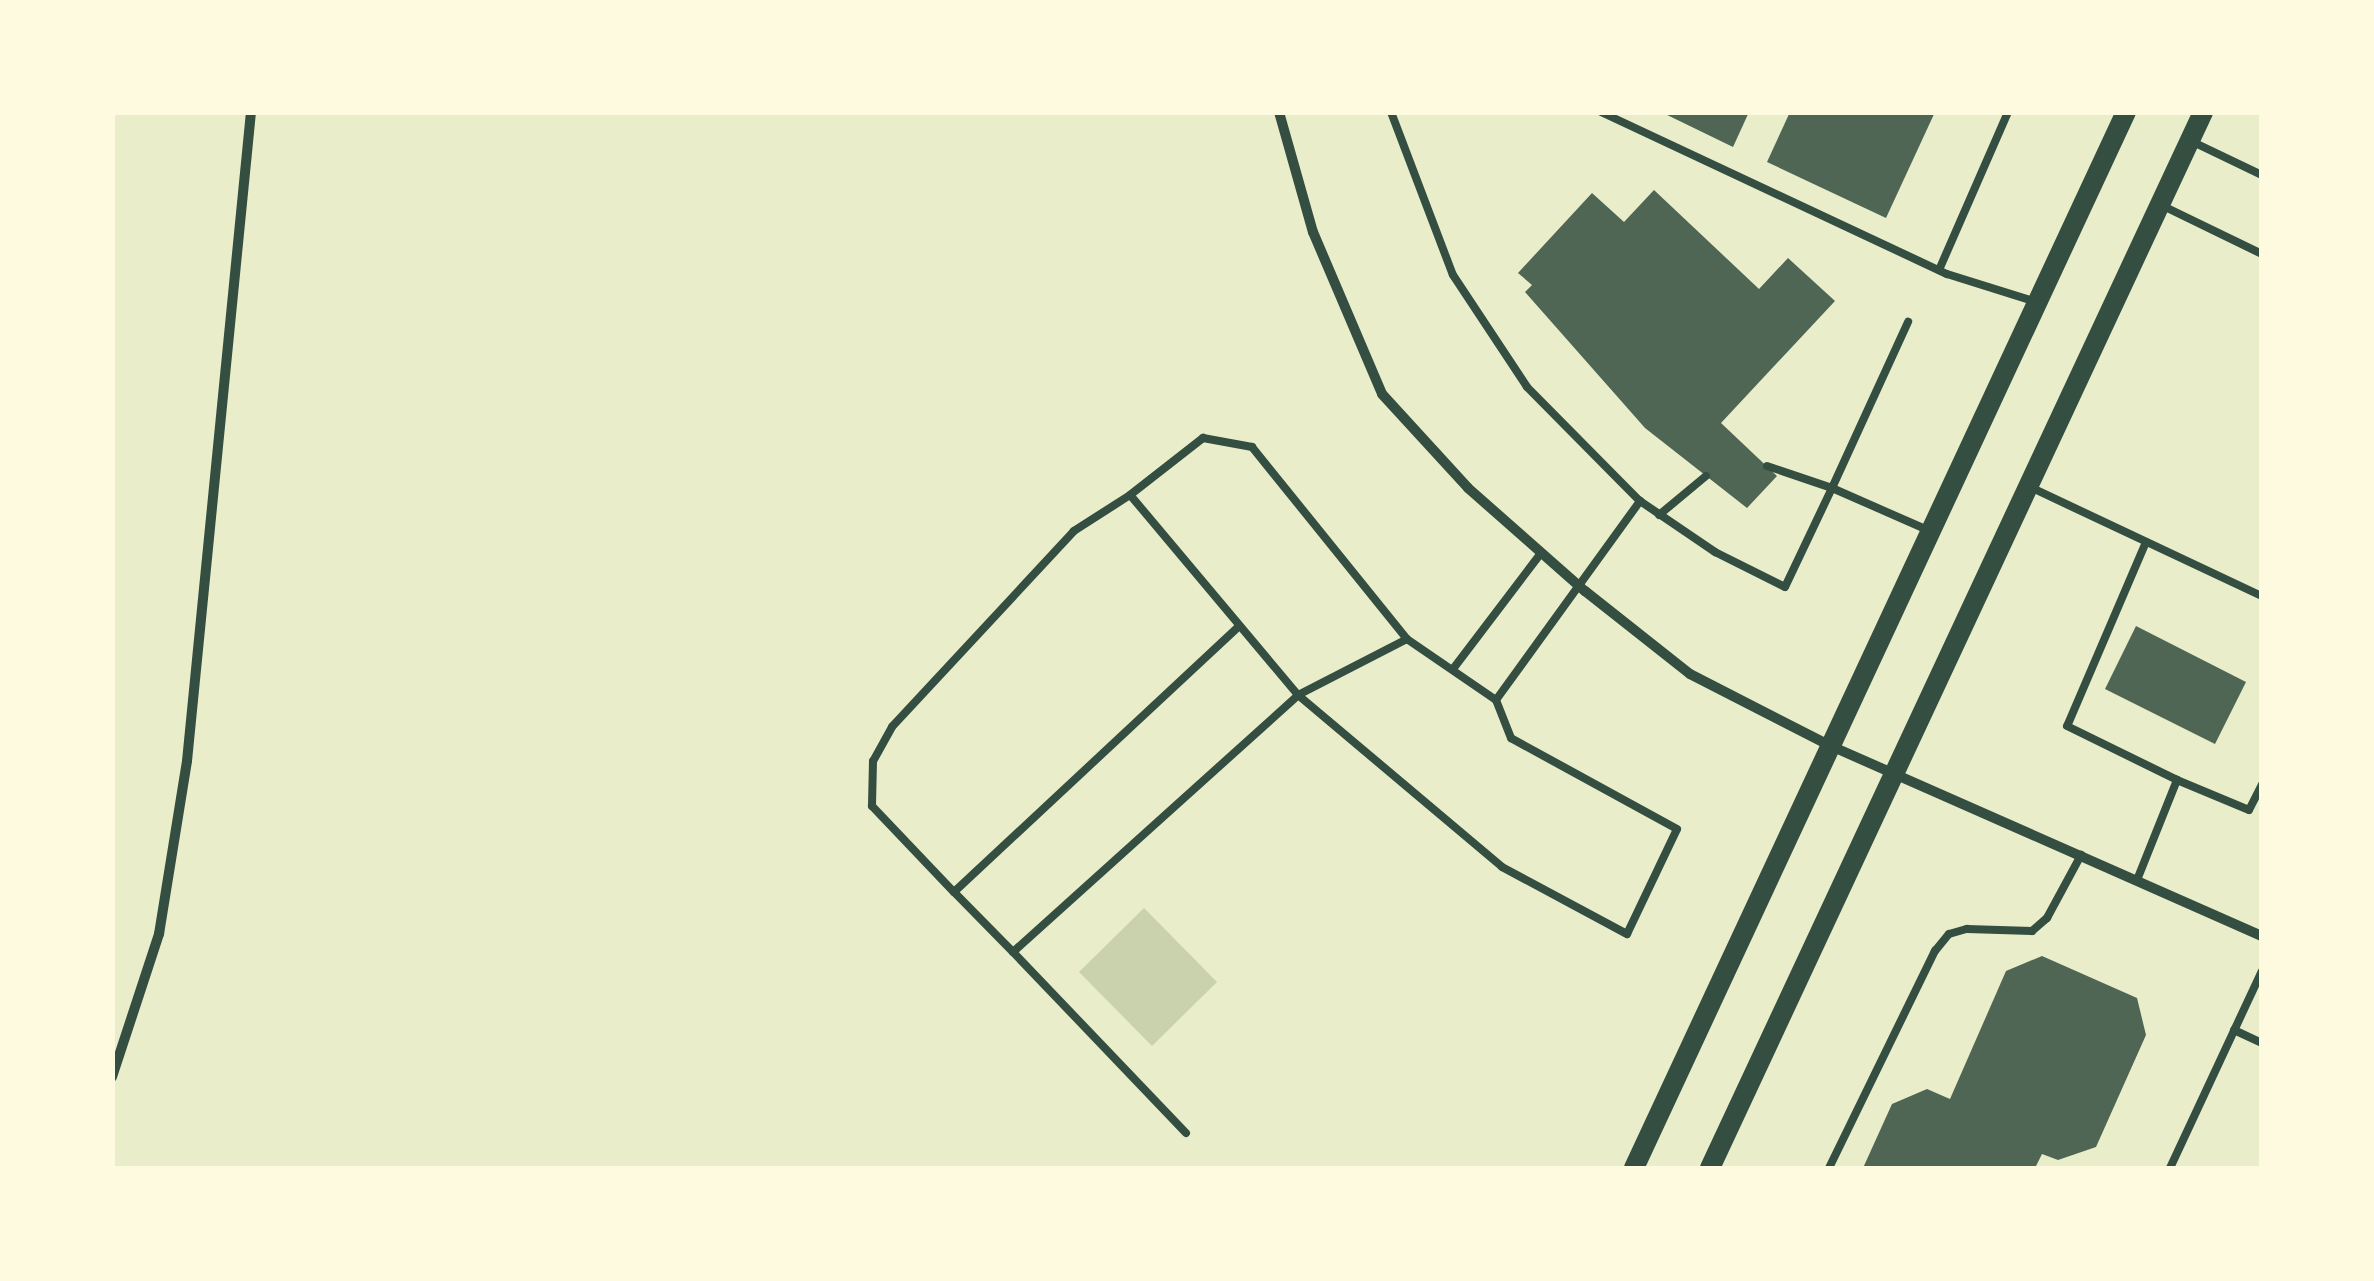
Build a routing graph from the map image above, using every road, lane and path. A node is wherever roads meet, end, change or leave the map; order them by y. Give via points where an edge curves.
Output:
1 (251, 112) edge
2 (1279, 112) edge
3 (1391, 112) edge
4 (1600, 112) edge
5 (2008, 112) edge
6 (2204, 112) edge
7 (2123, 114) edge
8 (2190, 140) junction
9 (2262, 174) edge
10 (2160, 204) junction
11 (2262, 254) edge
12 (1939, 270) junction
13 (2037, 303) junction
14 (1908, 322) dead end
15 (1766, 466) dead end
16 (1706, 476) dead end
17 (2028, 486) junction
18 (1832, 488) junction
19 (1130, 494) junction
20 (1640, 501) junction
21 (1660, 515) junction
22 (1931, 531) junction
23 (2146, 542) junction
24 (1541, 553) junction
25 (1578, 586) junction
26 (2262, 596) edge
27 (1239, 626) junction
28 (1406, 639) junction
29 (1453, 669) junction
30 (1298, 696) junction
31 (1496, 700) junction
32 (1831, 746) junction
33 (1895, 772) junction
34 (2177, 780) junction
35 (2262, 784) edge
36 (2081, 855) junction
37 (2136, 880) junction
38 (954, 892) junction
39 (2262, 936) edge
40 (1013, 952) junction
41 (2262, 971) edge
42 (2234, 1030) junction
43 (2262, 1043) edge
44 (112, 1077) edge
45 (1186, 1133) dead end
46 (1634, 1168) edge
47 (1710, 1168) edge
48 (1829, 1168) edge
49 (2170, 1168) edge

1 - 44 street via 187,761 159,934
2 - 24 street via 1313,232 1382,394 1468,488
3 - 20 lane via 1453,276 1527,387
4 - 12 lane
5 - 12 lane
6 - 8 main road
7 - 13 main road
8 - 9 lane
8 - 10 main road
10 - 11 lane
10 - 17 main road
12 - 13 lane
13 - 22 main road
14 - 18 lane
15 - 18 lane
16 - 21 lane
17 - 23 lane
17 - 33 main road
18 - 21 lane via 1785,586 1715,552
18 - 22 lane
19 - 27 lane
19 - 28 lane via 1203,438 1252,446
19 - 38 lane via 1074,531 892,726 872,761 872,806
20 - 21 lane
20 - 25 lane
22 - 32 main road
23 - 26 lane
23 - 34 lane via 2067,726
24 - 25 street
24 - 29 lane
25 - 31 lane
25 - 32 street via 1690,674
27 - 30 lane
27 - 38 lane
28 - 29 lane
28 - 30 lane
29 - 31 lane
30 - 31 lane via 1502,867 1627,934 1677,829 1511,738
30 - 40 lane
32 - 33 street
32 - 46 main road
33 - 36 street
33 - 47 main road
34 - 35 lane via 2249,810
34 - 37 lane
36 - 37 street
36 - 48 lane via 2047,918 2032,931 1967,929 1949,934 1935,951
37 - 39 street
38 - 40 lane
40 - 45 lane
41 - 42 lane
42 - 43 lane
42 - 49 lane

